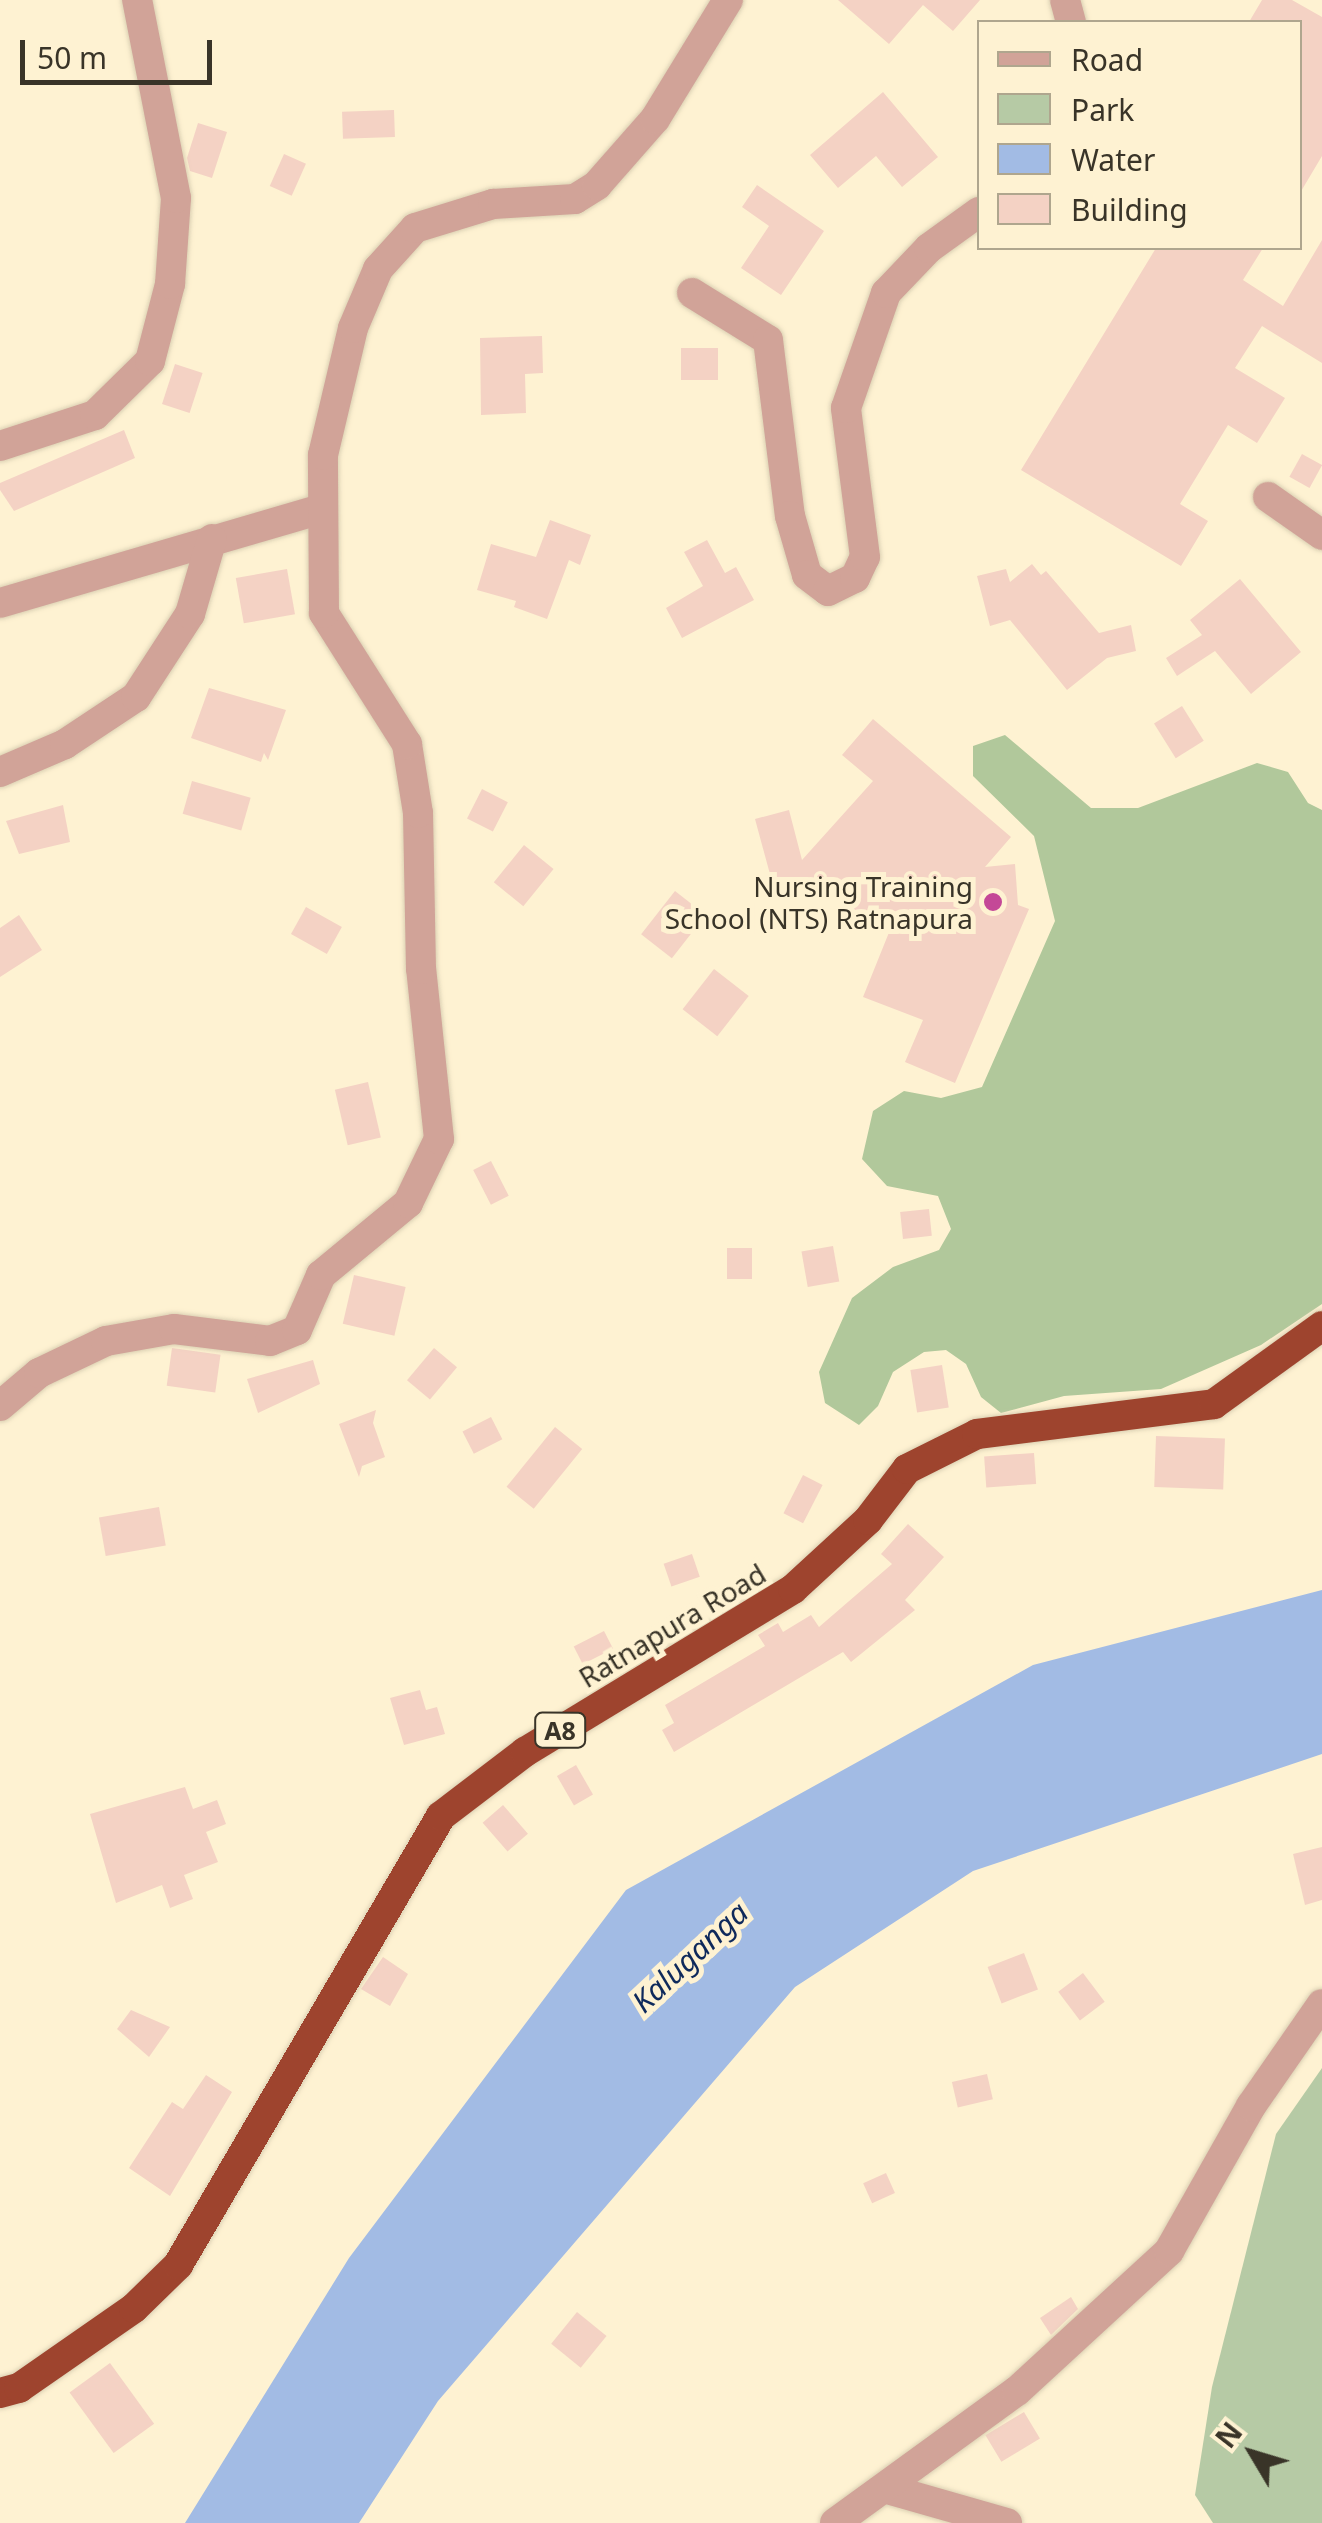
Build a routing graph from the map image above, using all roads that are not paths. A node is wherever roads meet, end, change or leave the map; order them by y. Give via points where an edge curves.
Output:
1 (137, 0) edge
2 (728, 0) edge
3 (977, 214) edge
4 (692, 293) dead end
5 (0, 446) edge
6 (1268, 497) dead end
7 (322, 509) junction
8 (1322, 535) edge
9 (212, 540) junction
10 (0, 603) edge
11 (0, 772) edge
12 (1322, 1326) edge
13 (0, 1406) edge
14 (1322, 2004) edge
15 (0, 2393) edge
16 (884, 2488) junction
17 (835, 2523) edge
18 (1007, 2523) edge

1 - 5 street via 176,198 170,284 150,361 94,414
2 - 7 street via 655,119 597,185 576,199 493,204 415,228 378,269 353,328 324,455
3 - 4 street via 929,248 886,293 846,408 865,557 855,578 828,591 807,575 790,516 768,340
6 - 8 street
7 - 9 street
7 - 13 street via 324,613 407,744 418,813 420,969 438,1140 408,1204 321,1275 298,1330 270,1341 174,1329 106,1341 38,1372
9 - 10 street
9 - 11 street via 190,614 136,697 64,744
12 - 15 highway, Ratnapura Road / A8 via 1214,1404 976,1434 907,1469 868,1520 793,1589 525,1752 441,1816 178,2266 134,2308 19,2388
14 - 16 street via 1261,2091 1170,2251 1017,2391
16 - 17 street
16 - 18 street

